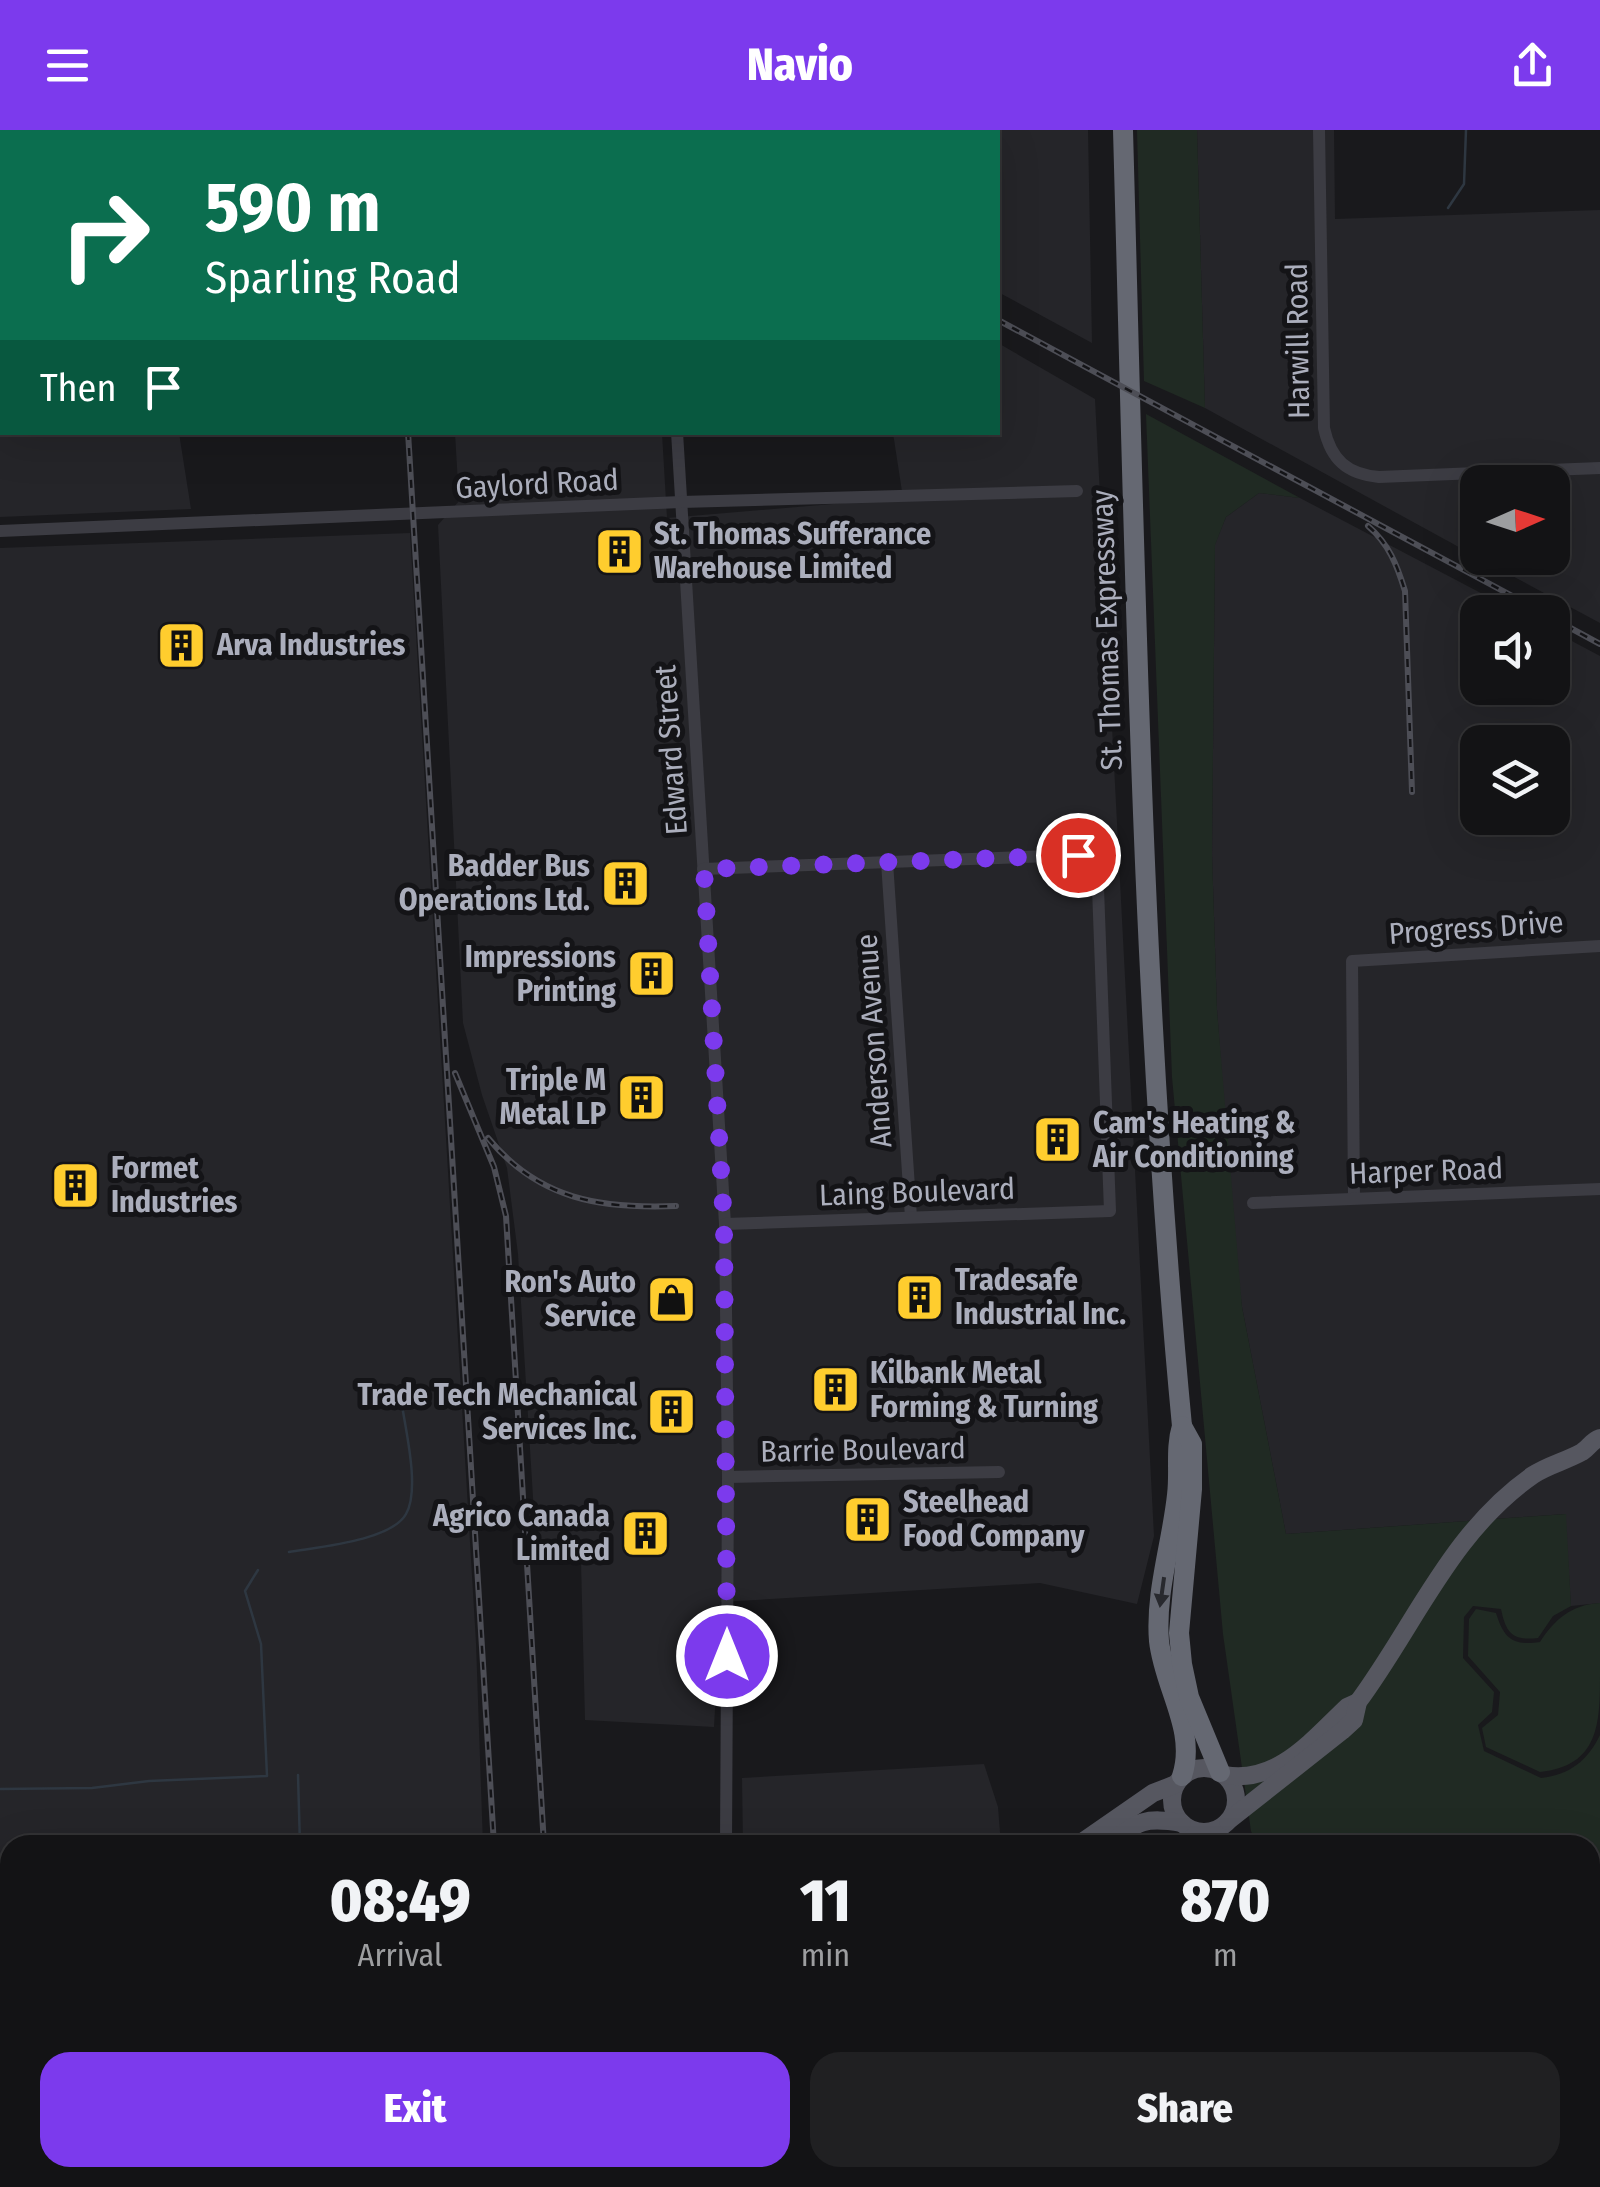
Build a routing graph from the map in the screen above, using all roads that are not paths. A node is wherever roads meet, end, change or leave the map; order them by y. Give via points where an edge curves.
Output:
1 (1123, 130) edge
2 (1319, 130) edge
3 (676, 435) edge
4 (1600, 468) edge
5 (1077, 491) dead end
6 (681, 502) junction
7 (0, 531) edge
8 (888, 862) junction
9 (704, 869) junction
10 (1600, 946) edge
11 (1600, 1190) edge
12 (1354, 1198) junction
13 (1253, 1203) dead end
14 (911, 1217) junction
15 (724, 1224) junction
16 (1182, 1426) junction
17 (1595, 1447) edge
18 (999, 1472) dead end
19 (728, 1477) junction
20 (1358, 1702) junction
21 (1222, 1774) junction
22 (1179, 1780) junction
23 (1228, 1821) junction
24 (1182, 1823) junction
25 (726, 1835) edge
26 (1093, 1835) edge
27 (1122, 1835) edge

1 - 16 highway, St. Thomas Expressway via 1149,980
2 - 4 street, Harwill Road via 1324,428 1342,466 1379,476
3 - 6 street, Edward Street
5 - 6 street, Gaylord Road
6 - 7 street, Gaylord Road
6 - 9 street, Edward Street
8 - 9 street
8 - 14 street, Anderson Avenue
8 - 14 street, Laing Boulevard via 1078,855 1094,867 1098,888 1110,1211
9 - 15 street, Edward Street
10 - 12 street, Progress Drive via 1352,961
11 - 12 street, Harper Road
12 - 13 street, Harper Road
14 - 15 street, Laing Boulevard
15 - 19 street, Edward Street
16 - 21 highway, St. Thomas Expressway via 1192,1444 1192,1489 1182,1664
16 -> 22 highway, St. Thomas Expressway via 1158,1618 1162,1662 1186,1734 1187,1762
17 - 20 main road via 1535,1474 1476,1524
18 - 19 street, Barrie Boulevard
19 - 25 street, Edward Street
20 - 21 main road via 1272,1771 1247,1778
20 - 23 main road via 1354,1720 1342,1731
21 - 22 main road via 1202,1768
21 - 23 main road via 1235,1791
22 - 24 main road via 1173,1804
22 - 26 main road
23 - 24 main road via 1200,1832
24 - 27 main road via 1151,1818

